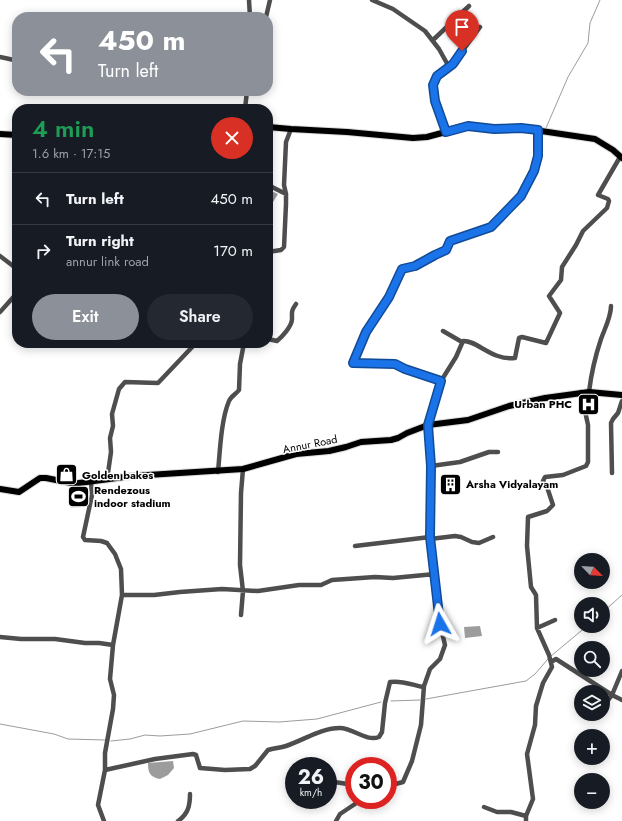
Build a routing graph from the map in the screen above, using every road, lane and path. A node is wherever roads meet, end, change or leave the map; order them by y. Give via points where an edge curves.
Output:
1 (249, 0) edge
2 (270, 0) edge
3 (372, 0) edge
4 (469, 6) dead end
5 (250, 12) edge
6 (267, 12) edge
7 (480, 27) dead end
8 (433, 40) junction
9 (0, 57) edge
10 (12, 60) edge
11 (449, 67) junction
12 (273, 127) edge
13 (292, 129) junction
14 (538, 130) junction
15 (446, 132) junction
16 (0, 134) edge
17 (12, 135) edge
18 (621, 157) edge
19 (273, 188) edge
20 (286, 194) junction
21 (273, 251) edge
22 (0, 256) edge
23 (12, 264) edge
24 (12, 299) edge
25 (296, 304) dead end
26 (611, 306) dead end
27 (0, 312) edge
28 (443, 331) dead end
29 (273, 340) edge
30 (462, 342) junction
31 (191, 348) edge
32 (243, 348) edge
33 (441, 381) junction
34 (581, 392) junction
35 (589, 392) junction
36 (622, 395) edge
37 (622, 401) edge
38 (428, 425) junction
39 (498, 452) dead end
40 (431, 466) junction
41 (243, 470) junction
42 (218, 472) junction
43 (612, 473) dead end
44 (108, 480) junction
45 (91, 482) junction
46 (0, 489) edge
47 (492, 537) dead end
48 (430, 538) junction
49 (355, 546) dead end
50 (435, 574) junction
51 (243, 591) junction
52 (122, 595) junction
53 (241, 615) dead end
54 (555, 620) dead end
55 (537, 628) junction
56 (0, 636) edge
57 (113, 645) junction
58 (550, 659) junction
59 (622, 671) edge
60 (423, 687) junction
61 (612, 695) junction
62 (610, 698) edge
63 (622, 700) edge
64 (105, 770) junction
65 (397, 784) edge
66 (190, 794) dead end
67 (484, 807) dead end
68 (348, 809) edge
69 (526, 818) edge
70 (104, 821) edge
71 (178, 821) edge
72 (336, 821) edge

1 - 5 street
2 - 6 street
3 - 8 street via 392,9 425,31
4 - 8 street
7 - 11 street
8 - 11 street
9 - 10 street
11 - 15 street via 437,76 433,85 435,101
12 - 13 main road
13 - 15 main road via 413,138
13 - 20 street via 286,142
14 - 15 main road via 468,126
14 - 18 main road via 595,139
14 - 33 street via 538,156 534,171 521,196 491,227 450,241 446,250 415,266 402,269 389,297 366,332 353,363 395,364
16 - 17 main road
18 - 30 street via 598,195 608,199 607,208 583,231 562,267 561,280 550,293 549,296 560,313 546,343 519,338 515,358 512,358 489,353 468,341
19 - 20 street
20 - 21 street via 284,247
22 - 23 street
24 - 27 street
25 - 29 street via 292,309 292,321 288,328 277,341
26 - 35 street via 591,376
28 - 30 street
30 - 33 street
31 - 44 street via 158,383 125,382 119,389 112,414
32 - 42 street via 238,390 231,398 226,411
33 - 38 street
34 - 35 main road, Annur Road
34 - 38 main road, Annur Road via 509,406 468,420
34 - 55 street via 588,425 588,462 586,466 563,475 545,477 543,481 553,505 548,511 528,517 530,587 536,595
35 - 36 main road, Annur Road
37 - 43 street via 611,423
38 - 40 street
38 - 41 main road, Annur Road via 391,440 362,442 329,451 296,454
39 - 40 street via 489,452 460,462
40 - 48 street
41 - 42 main road, Annur Road
41 - 51 street via 240,565
42 - 44 main road, Annur Road via 172,473
44 - 45 main road, Annur Road
45 - 46 main road, Annur Road via 71,483 40,478 19,492
45 - 52 street via 92,495 83,537 85,540 107,543 111,547 121,569
47 - 48 street via 479,543 455,536
48 - 49 street
48 - 50 street
50 - 51 street via 332,580 321,585
50 - 60 street via 440,624 445,645 440,659 430,669
51 - 52 street via 222,589
51 - 53 street
52 - 57 street
54 - 55 street
55 - 58 street
56 - 57 street
57 - 64 street via 110,679 114,695 105,753
58 - 61 street via 556,659
58 - 69 street via 552,667 543,683 536,706 535,725 527,754 533,799
59 - 61 street
60 - 64 street via 390,682 382,732 376,738 346,728 332,729 268,750 255,766 246,770 200,768 196,755 193,754
60 - 65 street via 421,725 412,761 403,782
61 - 62 street
61 - 63 street
64 - 70 street via 98,805
66 - 71 street via 190,804 185,816
67 - 69 street via 497,812 511,812
68 - 72 street

